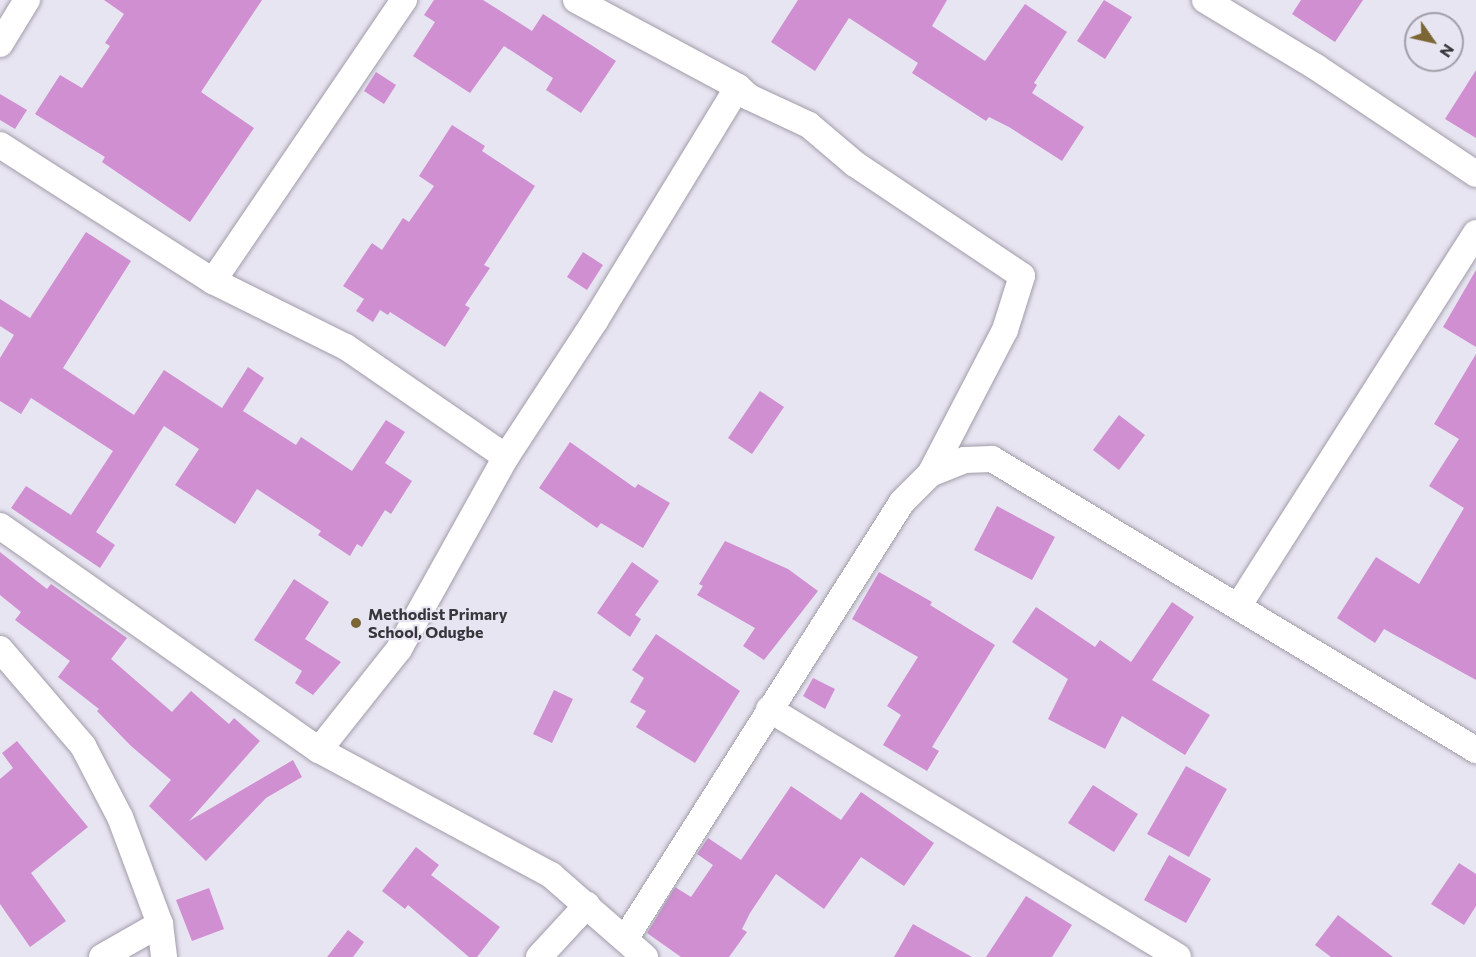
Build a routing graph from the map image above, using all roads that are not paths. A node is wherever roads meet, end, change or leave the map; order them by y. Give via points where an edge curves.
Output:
1 (27, 0) edge
2 (404, 0) edge
3 (576, 0) edge
4 (1205, 0) edge
5 (0, 44) edge
6 (738, 87) junction
7 (0, 145) edge
8 (1476, 174) edge
9 (1476, 233) edge
10 (213, 281) junction
11 (506, 457) junction
12 (930, 474) junction
13 (0, 526) edge
14 (1239, 605) junction
15 (0, 649) edge
16 (769, 709) junction
17 (319, 750) junction
18 (1476, 750) edge
19 (587, 905) junction
20 (160, 924) junction
21 (625, 939) junction
22 (102, 957) edge
23 (164, 957) edge
24 (539, 957) edge
25 (645, 957) edge
26 (1178, 957) edge

1 - 5 street
2 - 10 street
3 - 6 street
4 - 8 street via 1316,67
6 - 11 street via 595,321
6 - 12 street via 749,97 809,125 855,164 1022,276 1005,330
7 - 10 street
9 - 14 street
10 - 11 street via 346,347
11 - 17 street via 399,649
12 - 14 street via 964,460 993,459
12 - 16 street via 902,502
13 - 17 street
14 - 18 street
15 - 20 street via 83,746 120,817
16 - 21 street
16 - 26 street
17 - 19 street via 551,875
19 - 21 street
19 - 24 street
20 - 22 street
20 - 23 street
21 - 25 street

